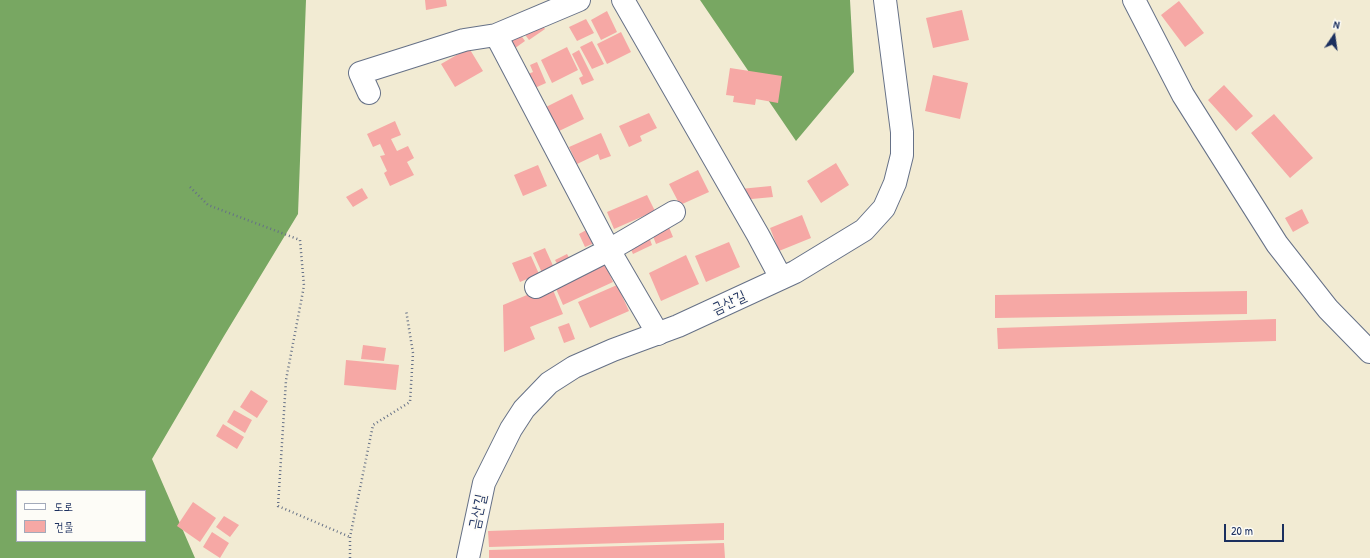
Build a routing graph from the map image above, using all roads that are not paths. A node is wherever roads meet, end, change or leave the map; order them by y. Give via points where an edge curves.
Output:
1 (624, 0) edge
2 (885, 0) edge
3 (1134, 0) edge
4 (573, 1) edge
5 (496, 35) junction
6 (368, 93) dead end
7 (674, 212) dead end
8 (609, 250) junction
9 (781, 278) junction
10 (536, 287) dead end
11 (658, 334) junction
12 (1370, 352) edge
13 (468, 558) edge

1 - 9 street
2 - 9 street, 금산길 via 902,132 902,155 895,183 884,208 864,230
3 - 12 street via 1183,94 1277,244 1328,309
4 - 5 street
5 - 6 street via 464,40 360,73
5 - 8 street
7 - 8 street
8 - 10 street
8 - 11 street
9 - 11 street, 금산길
11 - 13 street, 금산길 via 574,367 549,383 524,408 484,483

